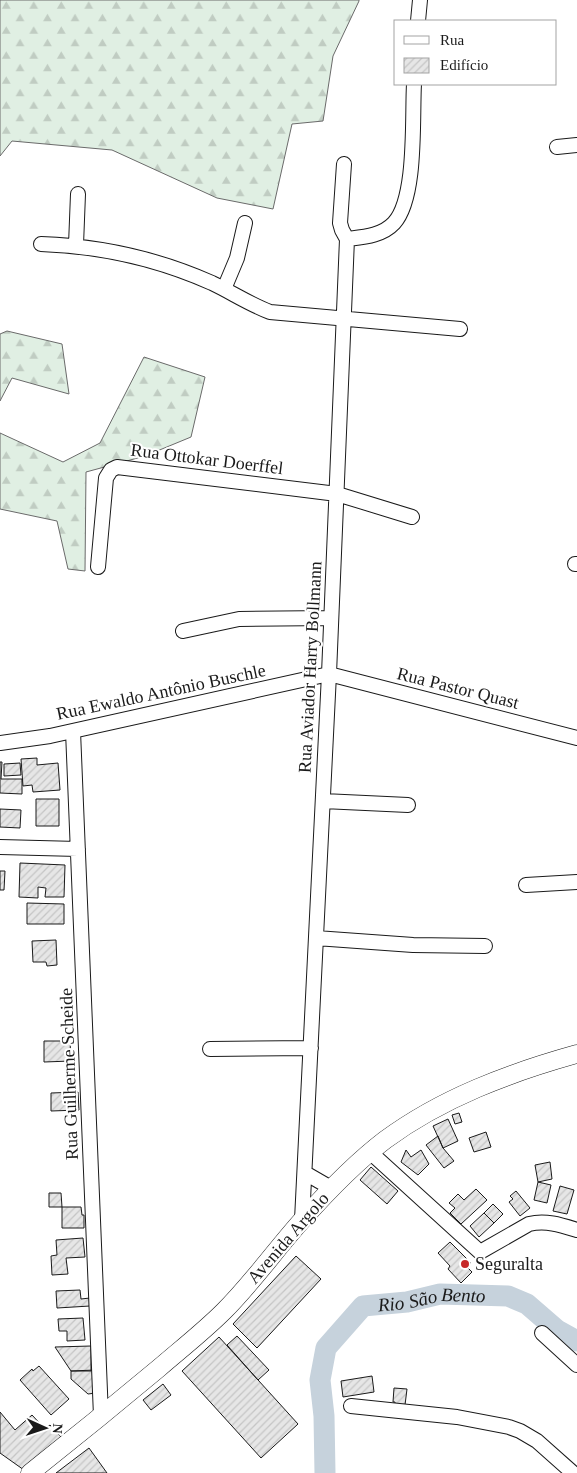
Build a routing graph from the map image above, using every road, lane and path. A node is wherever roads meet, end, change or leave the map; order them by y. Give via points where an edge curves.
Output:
1 (420, 0) edge
2 (418, 20) edge
3 (414, 85) edge
4 (577, 145) edge
5 (557, 147) dead end
6 (344, 164) dead end
7 (78, 194) dead end
8 (245, 223) dead end
9 (347, 239) junction
10 (42, 244) dead end
11 (76, 245) junction
12 (224, 289) junction
13 (343, 318) junction
14 (460, 329) dead end
15 (336, 494) junction
16 (412, 517) dead end
17 (98, 567) dead end
18 (331, 618) junction
19 (183, 631) dead end
20 (329, 674) junction
21 (73, 731) junction
22 (577, 738) edge
23 (0, 743) edge
24 (323, 801) junction
25 (408, 806) dead end
26 (0, 848) edge
27 (78, 849) junction
28 (577, 882) edge
29 (526, 885) dead end
30 (316, 938) junction
31 (485, 946) dead end
32 (311, 1048) junction
33 (210, 1049) dead end
34 (577, 1054) edge
35 (370, 1152) junction
36 (305, 1173) junction
37 (331, 1188) junction
38 (302, 1220) junction
39 (577, 1230) edge
40 (542, 1333) dead end
41 (577, 1365) edge
42 (352, 1406) dead end
43 (102, 1416) junction
44 (30, 1473) edge
45 (573, 1473) edge

1 - 2 street
3 - 9 street via 410,171 402,209 394,224 386,229 370,236
4 - 5 street
6 - 9 street, Rua Aviador Harry Bollmann via 340,223
7 - 11 street
8 - 12 street via 237,258
9 - 13 street, Rua Aviador Harry Bollmann
10 - 11 street
11 - 12 street via 152,261
12 - 13 street via 270,312
13 - 14 street
13 - 15 street, Rua Aviador Harry Bollmann
15 - 16 street, Rua Ottokar Doerffel
15 - 17 street, Rua Ottokar Doerffel via 118,467 111,470 106,478
15 - 18 street, Rua Aviador Harry Bollmann
18 - 19 street via 240,619
18 - 20 street, Rua Aviador Harry Bollmann
20 - 21 street, Rua Ewaldo Antônio Buschle
20 - 22 street, Rua Pastor Quast
20 - 24 street, Rua Aviador Harry Bollmann
21 - 23 street, Rua Ewaldo Antônio Buschle
21 - 27 street, Rua Guilherme Scheide
24 - 25 street
24 - 30 street, Rua Aviador Harry Bollmann
26 - 27 street
27 - 43 street, Rua Guilherme Scheide
28 - 29 street
30 - 31 street via 413,946
30 - 32 street, Rua Aviador Harry Bollmann
32 - 33 street
32 - 36 street, Rua Aviador Harry Bollmann
34 - 35 main road, Avenida Argolo via 468,1092 420,1117
35 - 37 main road, Avenida Argolo
35 - 39 street via 480,1252 529,1224 547,1222
36 - 37 street
36 - 38 street, Rua Aviador Harry Bollmann
37 - 38 main road, Avenida Argolo
38 - 43 main road, Avenida Argolo via 224,1311
40 - 41 street
42 - 45 street via 457,1417 509,1427 537,1441
43 - 44 main road, Avenida Argolo

